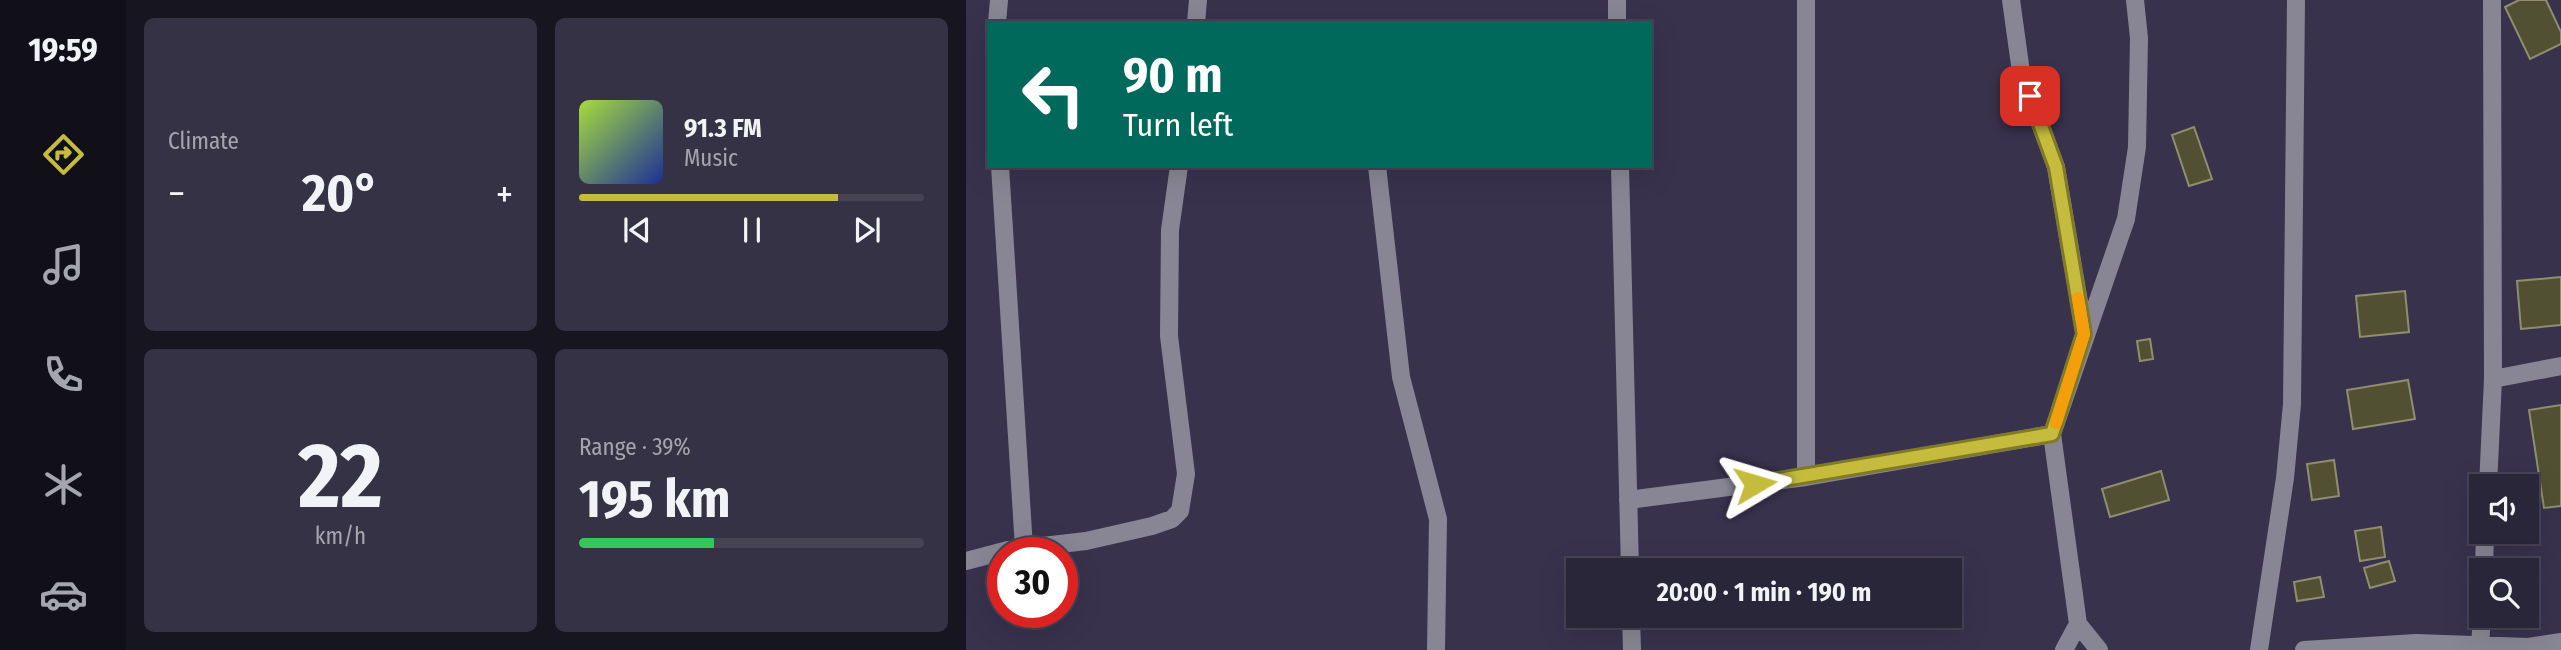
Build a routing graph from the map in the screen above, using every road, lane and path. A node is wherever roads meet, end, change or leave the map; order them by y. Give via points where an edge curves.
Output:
1 (999, 0) edge
2 (1199, 0) edge
3 (1617, 0) edge
4 (1806, 0) edge
5 (2011, 0) edge
6 (2135, 0) edge
7 (2296, 0) edge
8 (2492, 0) edge
9 (997, 21) edge
10 (1196, 21) edge
11 (1617, 21) edge
12 (1000, 168) edge
13 (1180, 168) edge
14 (1377, 168) edge
15 (1620, 168) edge
16 (2084, 334) junction
17 (2561, 366) edge
18 (2493, 379) junction
19 (2052, 434) junction
20 (2488, 474) edge
21 (1806, 477) junction
22 (1628, 500) junction
23 (1023, 537) edge
24 (1078, 542) edge
25 (987, 556) edge
26 (1630, 558) edge
27 (966, 561) edge
28 (2078, 624) junction
29 (1631, 628) edge
30 (2481, 628) edge
31 (2561, 642) edge
32 (2480, 646) junction
33 (1436, 650) edge
34 (1632, 650) edge
35 (2064, 650) edge
36 (2099, 650) edge
37 (2259, 650) edge
38 (2304, 650) edge

1 - 9 street
2 - 10 street
3 - 11 street
4 - 21 street
5 - 16 street via 2021,72 2056,167
6 - 16 street via 2137,147 2126,219
7 - 37 street via 2291,404 2285,478
8 - 18 street
12 - 23 street
13 - 24 street via 1170,230 1169,335 1186,474 1180,511 1172,519 1139,529
14 - 33 street via 1401,377 1438,519
15 - 22 street
16 - 19 street
17 - 18 street
18 - 20 street
19 - 21 street
19 - 28 street
21 - 22 street
22 - 26 street
25 - 27 street
28 - 35 street
28 - 36 street
29 - 34 street
30 - 32 street
31 - 32 street
32 - 38 street via 2416,643

